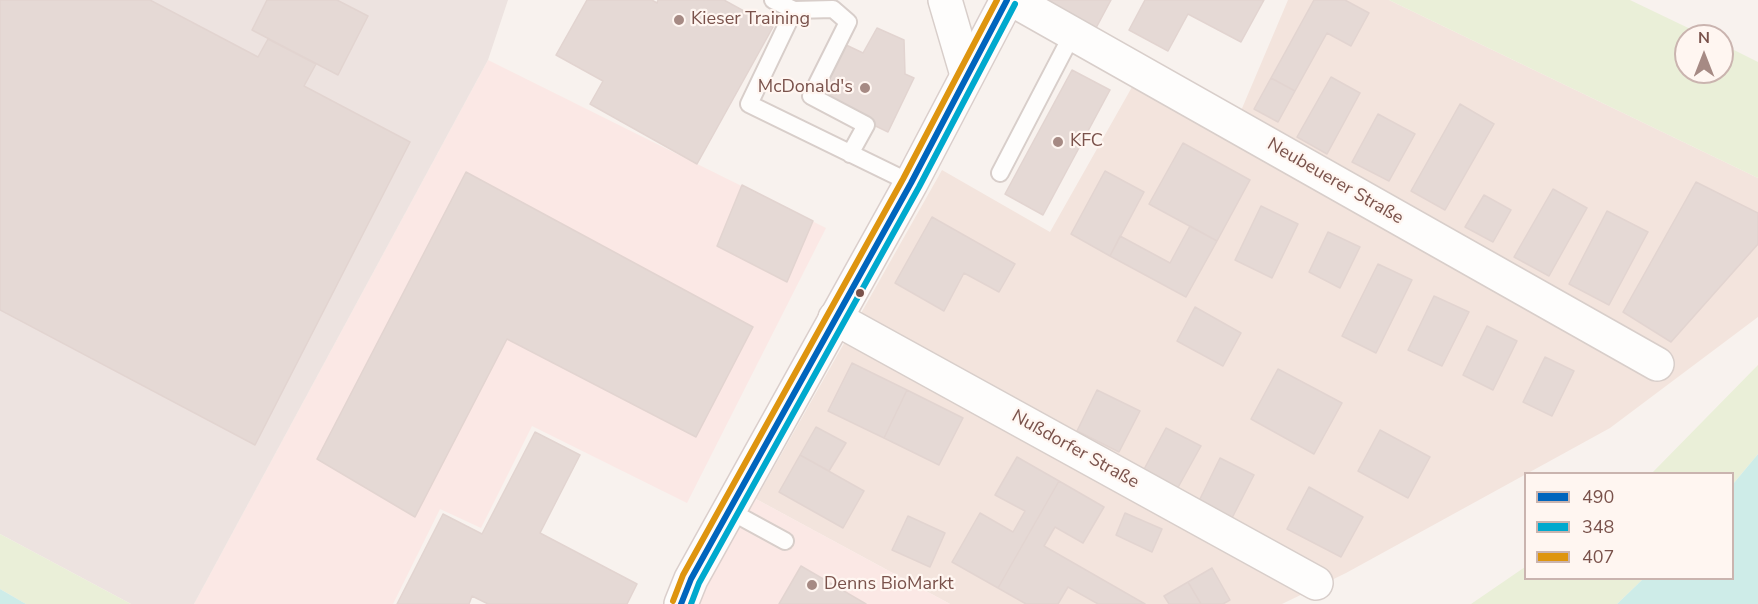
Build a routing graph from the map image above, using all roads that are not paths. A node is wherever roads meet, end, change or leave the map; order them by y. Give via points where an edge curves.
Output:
1 (773, 0) edge
2 (945, 0) edge
3 (1007, 0) edge
4 (1013, 0) edge
5 (794, 9) junction
6 (1073, 33) junction
7 (967, 75) junction
8 (850, 154) junction
9 (1000, 173) dead end
10 (911, 183) junction
11 (835, 318) junction
12 (1657, 364) dead end
13 (730, 511) junction
14 (785, 542) dead end
15 (1316, 583) dead end
16 (681, 604) edge

1 - 5 lane
2 - 7 street
3 - 7 street
4 - 6 street, Neubeuerer Straße
5 - 8 lane via 749,104
5 - 8 lane via 833,9 848,22 811,96 866,125
6 - 9 lane
6 - 12 street, Neubeuerer Straße
7 - 10 street
8 - 10 lane
10 - 11 street
11 - 13 street
11 - 15 street, Nußdorfer Straße
13 - 14 lane
13 - 16 street

